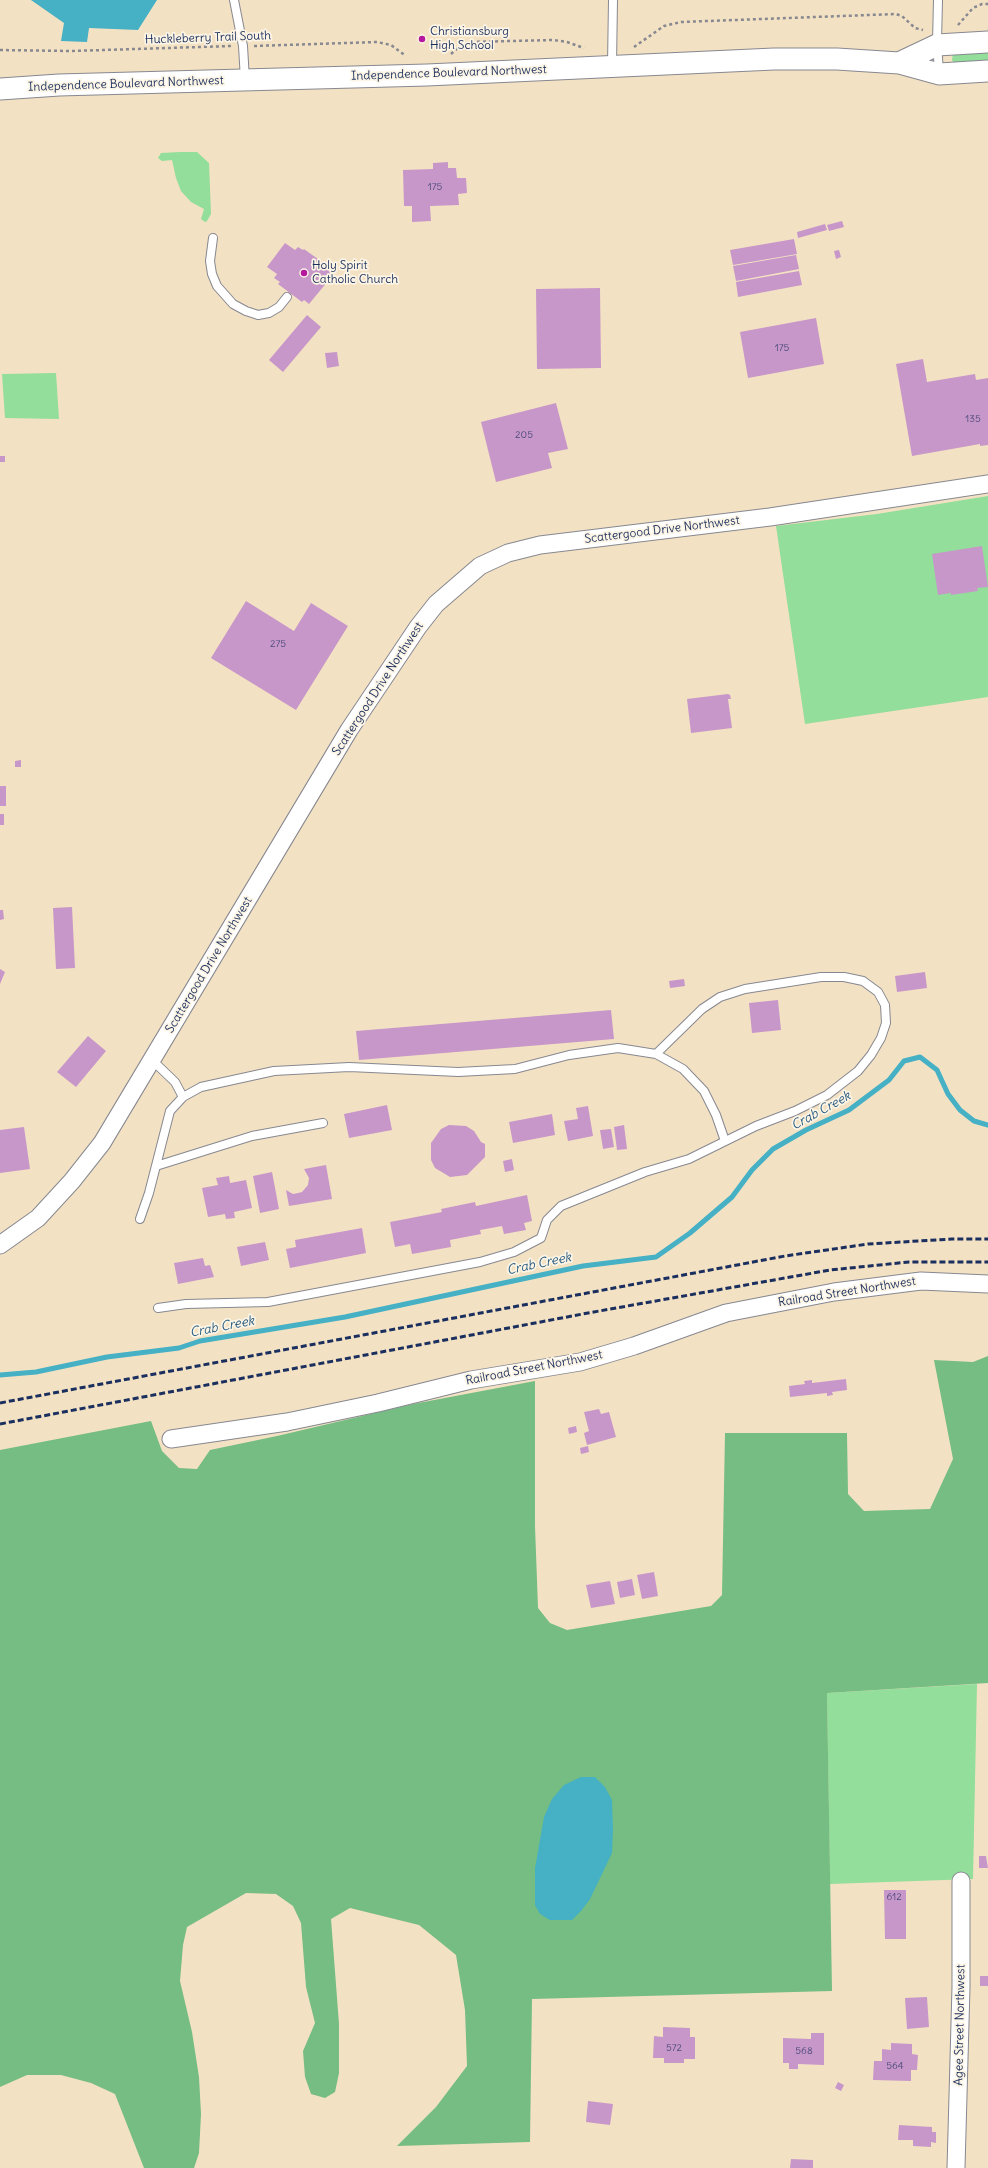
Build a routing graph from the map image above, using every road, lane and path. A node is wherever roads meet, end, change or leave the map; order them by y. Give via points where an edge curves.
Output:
1 (234, 0) edge
2 (614, 0) edge
3 (938, 0) edge
4 (988, 4) edge
5 (937, 37) junction
6 (988, 42) edge
7 (243, 46) junction
8 (0, 50) edge
9 (612, 58) junction
10 (446, 59) dead end
11 (412, 60) dead end
12 (899, 63) junction
13 (988, 71) edge
14 (939, 74) junction
15 (245, 81) junction
16 (0, 89) edge
17 (213, 238) dead end
18 (287, 297) dead end
19 (988, 484) edge
20 (656, 1054) junction
21 (152, 1060) junction
22 (183, 1097) junction
23 (323, 1123) dead end
24 (725, 1141) junction
25 (156, 1166) junction
26 (140, 1219) dead end
27 (0, 1245) edge
28 (988, 1284) edge
29 (158, 1308) dead end
30 (171, 1439) dead end
31 (961, 1881) dead end
32 (956, 2168) edge

1 - 7 lane
2 - 9 lane
3 - 5 lane
4 - 5 path via 973,8 957,26
5 - 6 street, Independence Boulevard Northwest
5 - 9 path via 920,30 896,14 681,22 664,26
5 - 12 street, Independence Boulevard Northwest
5 - 14 lane
7 - 8 path, Huckleberry Trail South via 71,51
7 - 11 path, Huckleberry Trail South via 377,42 391,46
7 - 15 lane
9 - 10 path via 554,40 470,42 461,45
9 - 12 street, Independence Boulevard Northwest via 837,59
9 - 15 street, Independence Boulevard Northwest
12 - 14 street, Independence Boulevard Northwest
13 - 14 street, Independence Boulevard Northwest
15 - 16 street, Independence Boulevard Northwest via 59,85
17 - 18 lane via 210,261 212,274 217,286 233,304 258,315 269,313 279,307
19 - 21 street, Scattergood Drive Northwest via 770,517 540,545 508,553 480,566 436,604 413,633 349,730
20 - 22 lane via 618,1048 569,1055 515,1069 458,1072 349,1067 274,1072 201,1087
20 - 24 lane via 683,1069 704,1091
20 - 24 lane via 702,1009 720,998 745,989 821,977 844,977 863,981 878,992 885,1005 886,1023 881,1038 858,1071 827,1095
21 - 22 lane via 175,1082
21 - 27 street, Scattergood Drive Northwest via 102,1143 72,1181 38,1218
22 - 25 lane via 170,1111
23 - 25 lane via 252,1136
24 - 29 lane via 689,1159 646,1172 561,1206 547,1220 541,1238 514,1252 480,1262 268,1302 186,1304
25 - 26 lane
28 - 30 street, Railroad Street Northwest via 921,1281 834,1292 726,1313 634,1346 580,1362 471,1380 287,1422
31 - 32 street, Agee Street Northwest

